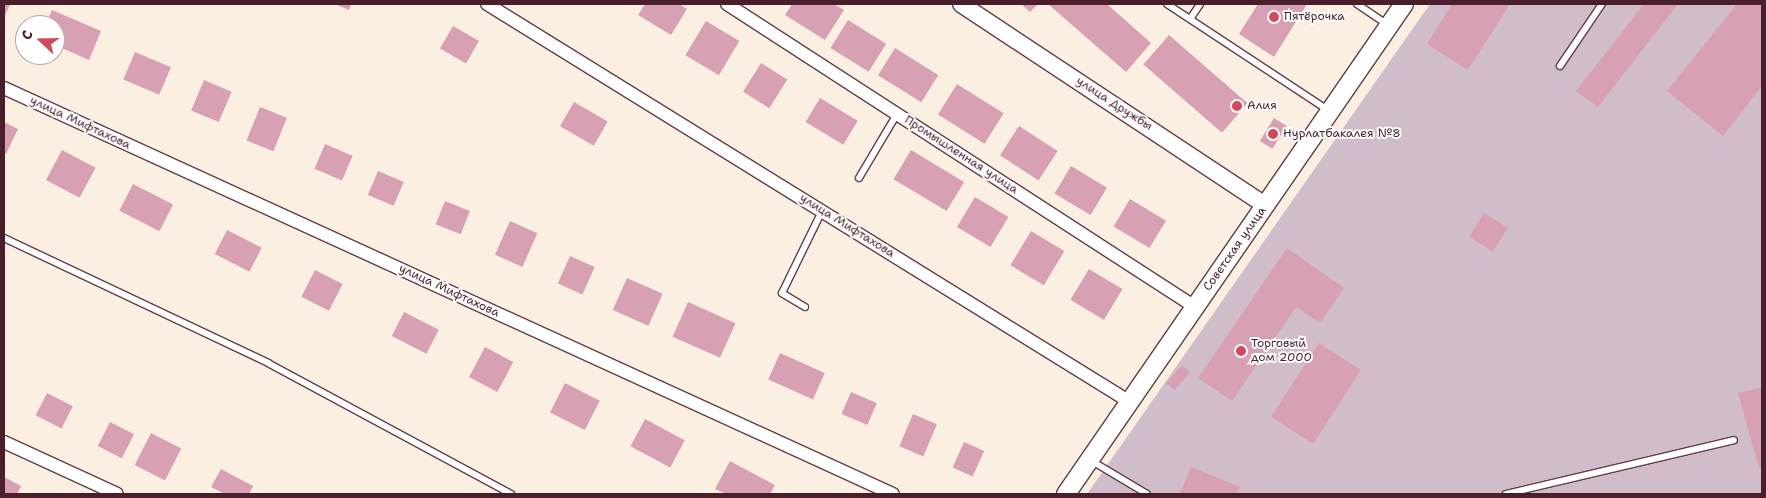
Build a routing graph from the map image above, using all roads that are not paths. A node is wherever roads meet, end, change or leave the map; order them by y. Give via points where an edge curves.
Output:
1 (487, 4) edge
2 (727, 4) edge
3 (961, 4) edge
4 (1167, 4) edge
5 (1200, 4) edge
6 (1357, 4) edge
7 (1404, 4) edge
8 (1602, 4) edge
9 (1190, 19) junction
10 (1389, 26) junction
11 (1560, 66) dead end
12 (4, 88) edge
13 (1330, 112) junction
14 (898, 114) junction
15 (859, 178) dead end
16 (1266, 205) junction
17 (822, 211) junction
18 (4, 238) edge
19 (805, 307) dead end
20 (1195, 307) junction
21 (1130, 402) junction
22 (1734, 440) dead end
23 (4, 442) edge
24 (1090, 460) junction
25 (117, 494) edge
26 (511, 494) edge
27 (893, 494) edge
28 (1066, 494) edge
29 (1147, 494) edge
30 (1506, 494) edge

1 - 17 street, улица Мифтахова
2 - 14 street, Промышленная улица
3 - 16 street, улица Дружбы
4 - 9 lane
5 - 9 lane
6 - 10 lane
7 - 10 main road, Советская улица
8 - 11 lane
9 - 13 lane
10 - 13 main road, Советская улица
12 - 27 street, улица Мифтахова
13 - 16 main road, Советская улица
14 - 15 lane
14 - 20 street, Промышленная улица
16 - 20 main road, Советская улица
17 - 19 lane via 782,292
17 - 21 street, улица Мифтахова
18 - 26 lane via 268,363
20 - 21 main road, Советская улица
21 - 24 main road, Советская улица
22 - 30 lane
23 - 25 street
24 - 28 main road, Советская улица
24 - 29 lane

